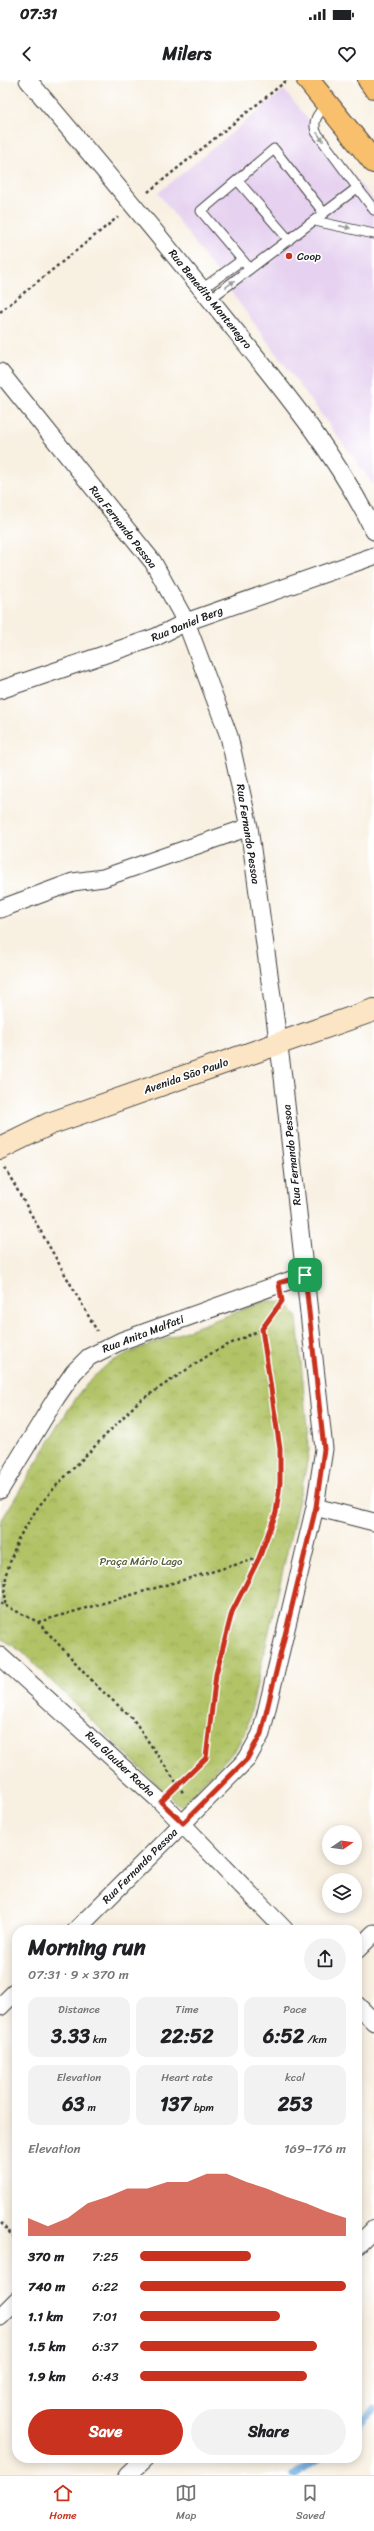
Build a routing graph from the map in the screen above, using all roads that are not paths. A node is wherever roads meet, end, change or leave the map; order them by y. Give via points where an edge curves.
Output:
1 (28, 80) edge
2 (308, 80) edge
3 (369, 80) edge
4 (374, 87) edge
5 (327, 104) junction
6 (374, 162) edge
7 (238, 181) junction
8 (356, 188) junction
9 (374, 210) edge
10 (324, 213) junction
11 (315, 220) junction
12 (374, 234) edge
13 (289, 240) junction
14 (242, 260) junction
15 (250, 269) junction
16 (206, 294) junction
17 (0, 372) edge
18 (374, 531) edge
19 (374, 556) edge
20 (186, 622) junction
21 (0, 690) edge
22 (249, 827) junction
23 (0, 908) edge
24 (374, 1010) edge
25 (278, 1044) junction
26 (2, 1157) edge
27 (305, 1275) junction
28 (0, 1490) edge
29 (316, 1507) junction
30 (374, 1522) edge
31 (0, 1656) edge
32 (183, 1823) junction
33 (81, 1925) edge
34 (280, 1925) edge
35 (374, 1933) edge
36 (362, 1945) edge
37 (12, 1995) edge
38 (0, 2007) edge
39 (362, 2010) edge
40 (374, 2022) edge
41 (374, 2229) edge
42 (362, 2241) edge
43 (12, 2305) edge
44 (0, 2317) edge
45 (140, 2463) edge
46 (127, 2475) edge

1 - 16 street, Rua Benedito Montenegro via 134,204
2 - 5 highway
3 - 4 highway
5 - 6 highway
5 -> 8 lane via 316,117 316,132
7 - 10 lane via 274,149
7 - 13 lane
7 - 14 lane via 202,211
8 - 9 lane
8 - 10 lane
10 - 11 lane
11 -> 12 lane
11 - 13 lane
13 - 15 lane
14 - 15 lane
14 - 16 lane
16 -> 15 lane
16 - 18 street, Rua Benedito Montenegro via 291,399 342,472
17 - 20 street, Rua Fernando Pessoa via 153,562
19 - 20 street, Rua Daniel Berg
20 - 21 street, Rua Daniel Berg via 156,637
20 - 22 street, Rua Fernando Pessoa via 229,736
22 - 23 street via 103,878 73,882
22 - 25 street, Rua Fernando Pessoa
24 - 25 main road, Avenida São Paulo
25 - 26 main road, Avenida São Paulo via 49,1124
25 - 27 street, Rua Fernando Pessoa
27 - 28 street, Rua Anita Malfati via 106,1347 89,1357 74,1372
27 - 29 street, Rua Fernando Pessoa via 324,1449
29 - 30 street
29 - 32 street, Rua Fernando Pessoa via 261,1734 247,1759
31 - 32 street, Rua Glauber Rocha
32 - 33 street, Rua Fernando Pessoa
32 - 34 street, Rua Glauber Rocha
35 - 36 street
37 - 38 street
39 - 40 street
41 - 42 street
43 - 44 street
45 - 46 street

